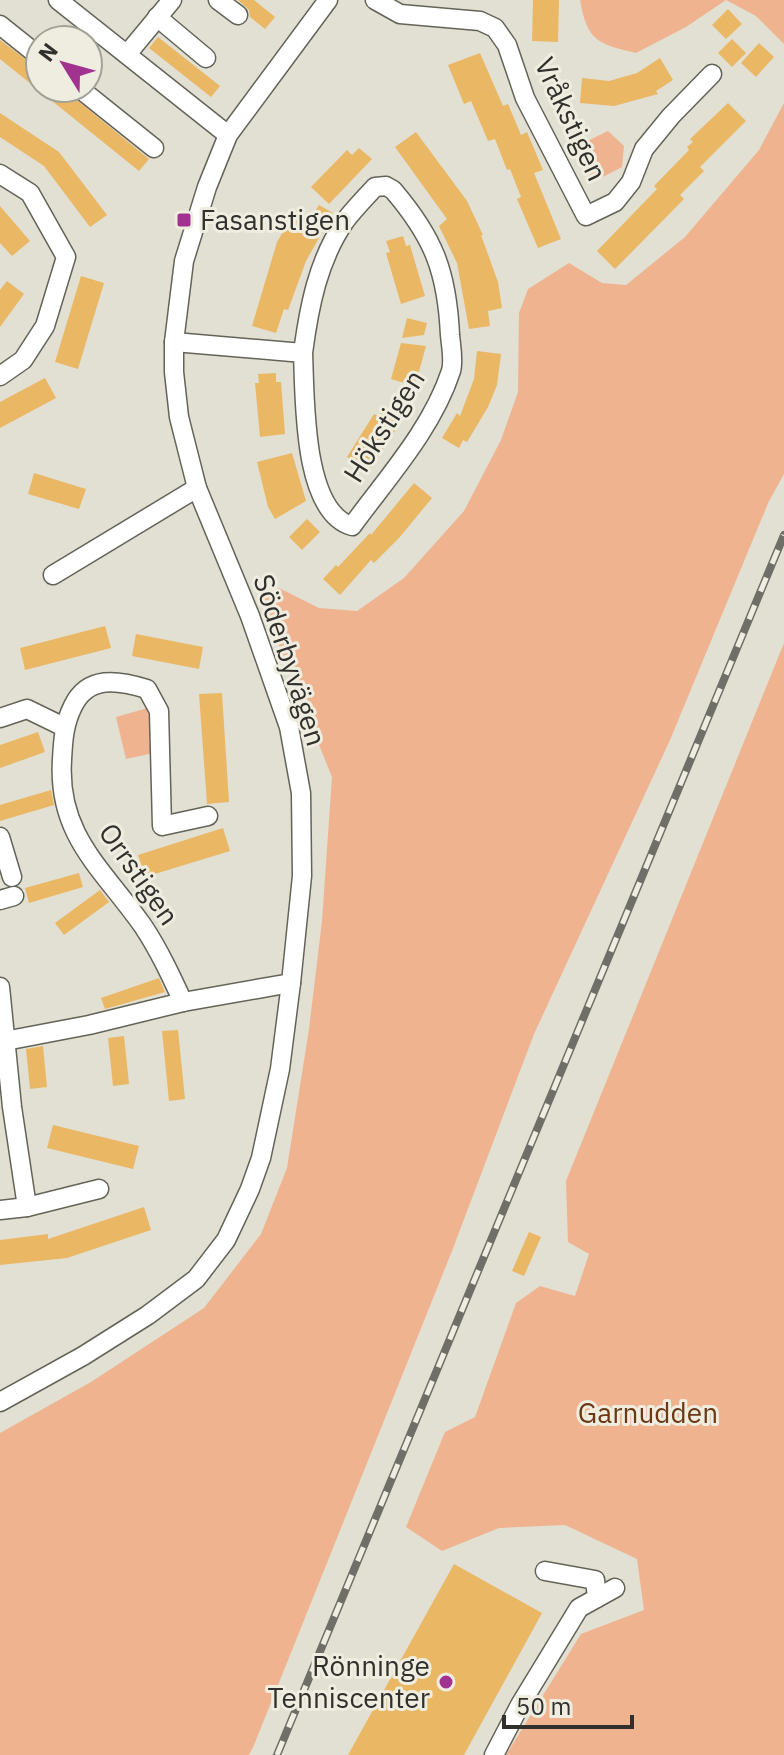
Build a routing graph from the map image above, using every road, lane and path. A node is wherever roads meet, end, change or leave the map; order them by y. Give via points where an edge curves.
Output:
1 (61, 0) edge
2 (172, 0) edge
3 (218, 0) edge
4 (328, 0) edge
5 (375, 0) edge
6 (238, 15) dead end
7 (157, 17) junction
8 (0, 25) edge
9 (24, 44) edge
10 (128, 53) junction
11 (206, 58) dead end
12 (712, 74) dead end
13 (99, 104) edge
14 (228, 135) junction
15 (154, 148) dead end
16 (0, 174) edge
17 (174, 342) junction
18 (303, 353) junction
19 (0, 376) edge
20 (197, 488) junction
21 (53, 575) dead end
22 (0, 718) edge
23 (64, 727) junction
24 (208, 816) dead end
25 (0, 837) edge
26 (12, 877) dead end
27 (291, 983) junction
28 (0, 987) edge
29 (183, 1002) junction
30 (3, 1042) edge
31 (6, 1108) edge
32 (99, 1189) dead end
33 (27, 1207) junction
34 (0, 1210) edge
35 (0, 1402) edge
36 (545, 1571) dead end
37 (615, 1588) dead end
38 (596, 1589) junction
39 (494, 1755) edge

1 - 10 street
2 - 7 street
3 - 6 street
4 - 14 street, Söderbyvägen
5 - 12 street, Vråkstigen via 400,14 480,21 495,28 586,216 615,202 631,182 644,149
7 - 10 street
7 - 11 street
8 - 9 street
10 - 14 street
13 - 15 street
14 - 17 street, Söderbyvägen via 184,261
16 - 19 street via 30,193 66,257 45,326 23,360
17 - 18 street
17 - 20 street, Söderbyvägen via 179,417
18 - 18 street, Hökstigen via 313,468 323,499 341,523 352,526 438,403 452,368 440,268 429,238 386,186 375,187 345,221 323,262
20 - 21 street
20 - 27 street, Söderbyvägen via 289,727 301,793 302,876
22 - 23 street via 27,709
23 - 24 street, Orrstigen via 81,693 103,681 147,689 159,711 162,826
23 - 29 street, Orrstigen via 60,783 65,809 85,850 142,925
25 - 26 street
27 - 29 street
27 - 35 street, Söderbyvägen via 261,1158 226,1240 196,1279 176,1295
28 - 30 street
29 - 30 street
30 - 31 street
31 - 33 street
32 - 33 street
33 - 34 street
36 - 38 street
37 - 38 street
38 - 39 street via 579,1608

